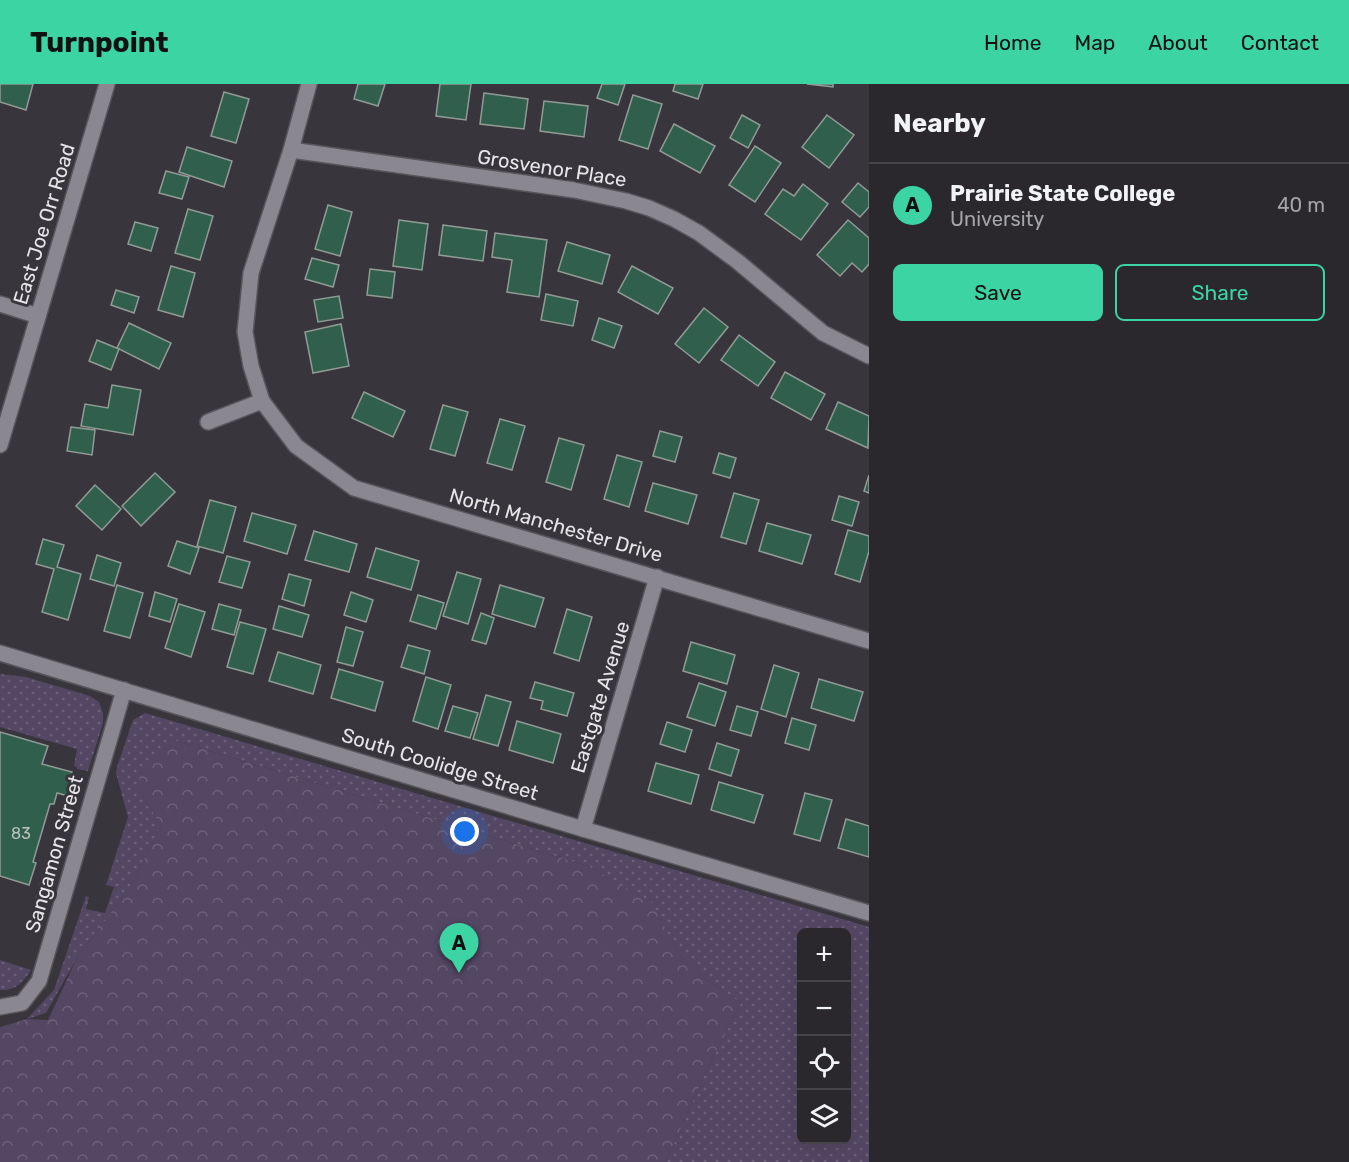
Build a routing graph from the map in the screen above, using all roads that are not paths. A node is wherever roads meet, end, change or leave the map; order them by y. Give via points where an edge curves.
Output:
1 (107, 84) edge
2 (309, 84) edge
3 (291, 150) junction
4 (0, 304) edge
5 (38, 316) junction
6 (869, 356) edge
7 (262, 401) junction
8 (208, 422) dead end
9 (0, 445) edge
10 (657, 577) junction
11 (869, 641) edge
12 (0, 653) edge
13 (124, 690) junction
14 (583, 829) junction
15 (869, 913) edge
16 (0, 1007) edge

1 - 5 street, East Joe Orr Road
2 - 3 street, North Manchester Drive
3 - 6 street, Grosvenor Place via 574,190 649,208 699,233 823,333
3 - 7 street, North Manchester Drive via 251,273 245,332
4 - 5 street
5 - 9 street, East Joe Orr Road
7 - 8 street
7 - 10 street, North Manchester Drive via 296,446 354,488
10 - 11 street, North Manchester Drive
10 - 14 street, Eastgate Avenue
12 - 13 street, South Coolidge Street
13 - 14 street, South Coolidge Street
13 - 16 street, Sangamon Street via 39,981 22,1003
14 - 15 street, South Coolidge Street

